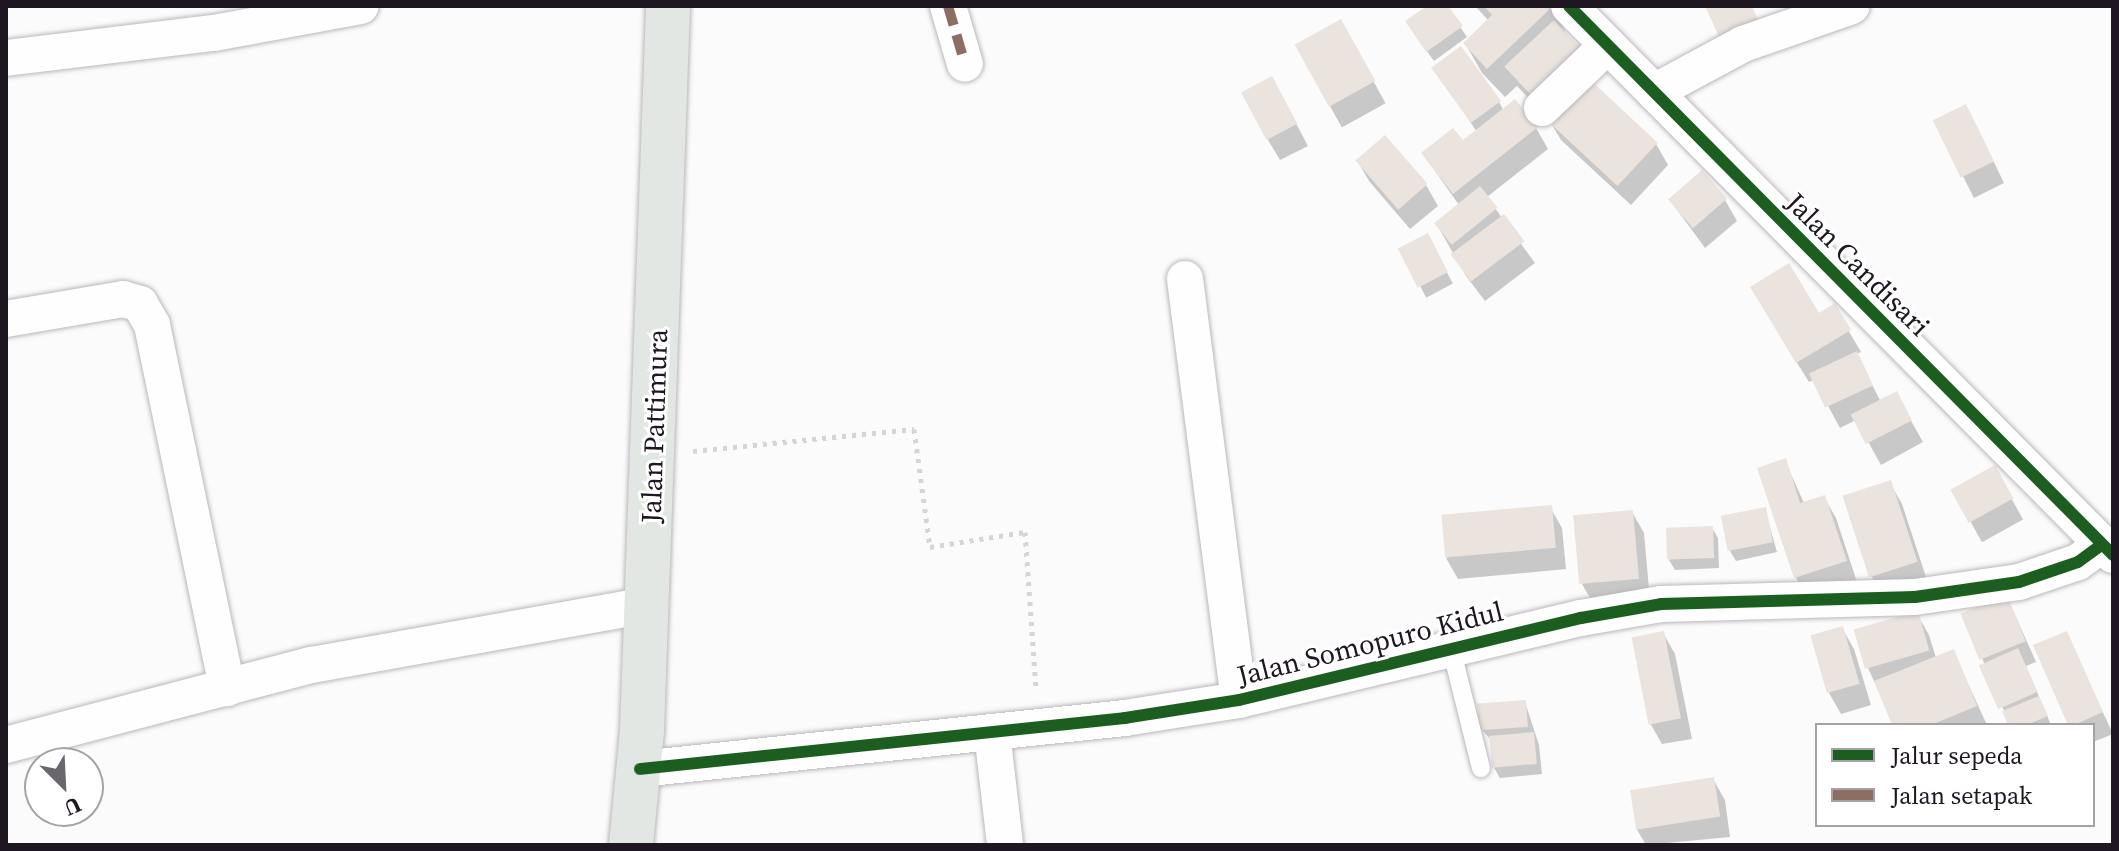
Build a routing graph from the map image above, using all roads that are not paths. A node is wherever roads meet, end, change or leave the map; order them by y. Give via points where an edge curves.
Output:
1 (361, 6) edge
2 (668, 6) edge
3 (948, 6) edge
4 (1569, 6) edge
5 (1852, 6) edge
6 (1608, 45) junction
7 (6, 58) edge
8 (965, 64) dead end
9 (1654, 92) junction
10 (1542, 108) dead end
11 (1185, 279) dead end
12 (6, 319) edge
13 (2107, 550) edge
14 (647, 605) junction
15 (1451, 648) junction
16 (227, 688) junction
17 (1239, 700) junction
18 (992, 732) junction
19 (6, 745) edge
20 (1481, 768) dead end
21 (640, 769) junction
22 (631, 845) edge
23 (1005, 845) edge

1 - 7 street via 214,33
2 - 14 main road, Jalan Pattimura
3 - 8 street
4 - 6 street, Jalan Candisari
5 - 9 street via 1743,44
6 - 9 street, Jalan Candisari
6 - 10 street
9 - 13 street, Jalan Candisari
11 - 17 street
12 - 16 street via 123,299 140,304 152,325
13 - 15 street, Jalan Somopuro Kidul via 2019,582 1915,597 1661,604
14 - 16 street via 311,665
14 - 21 main road, Jalan Pattimura
15 - 17 street, Jalan Somopuro Kidul
15 - 20 lane
16 - 19 street
17 - 18 street, Jalan Somopuro Kidul
18 - 21 street, Jalan Somopuro Kidul
18 - 23 street
21 - 22 main road, Jalan Pattimura

